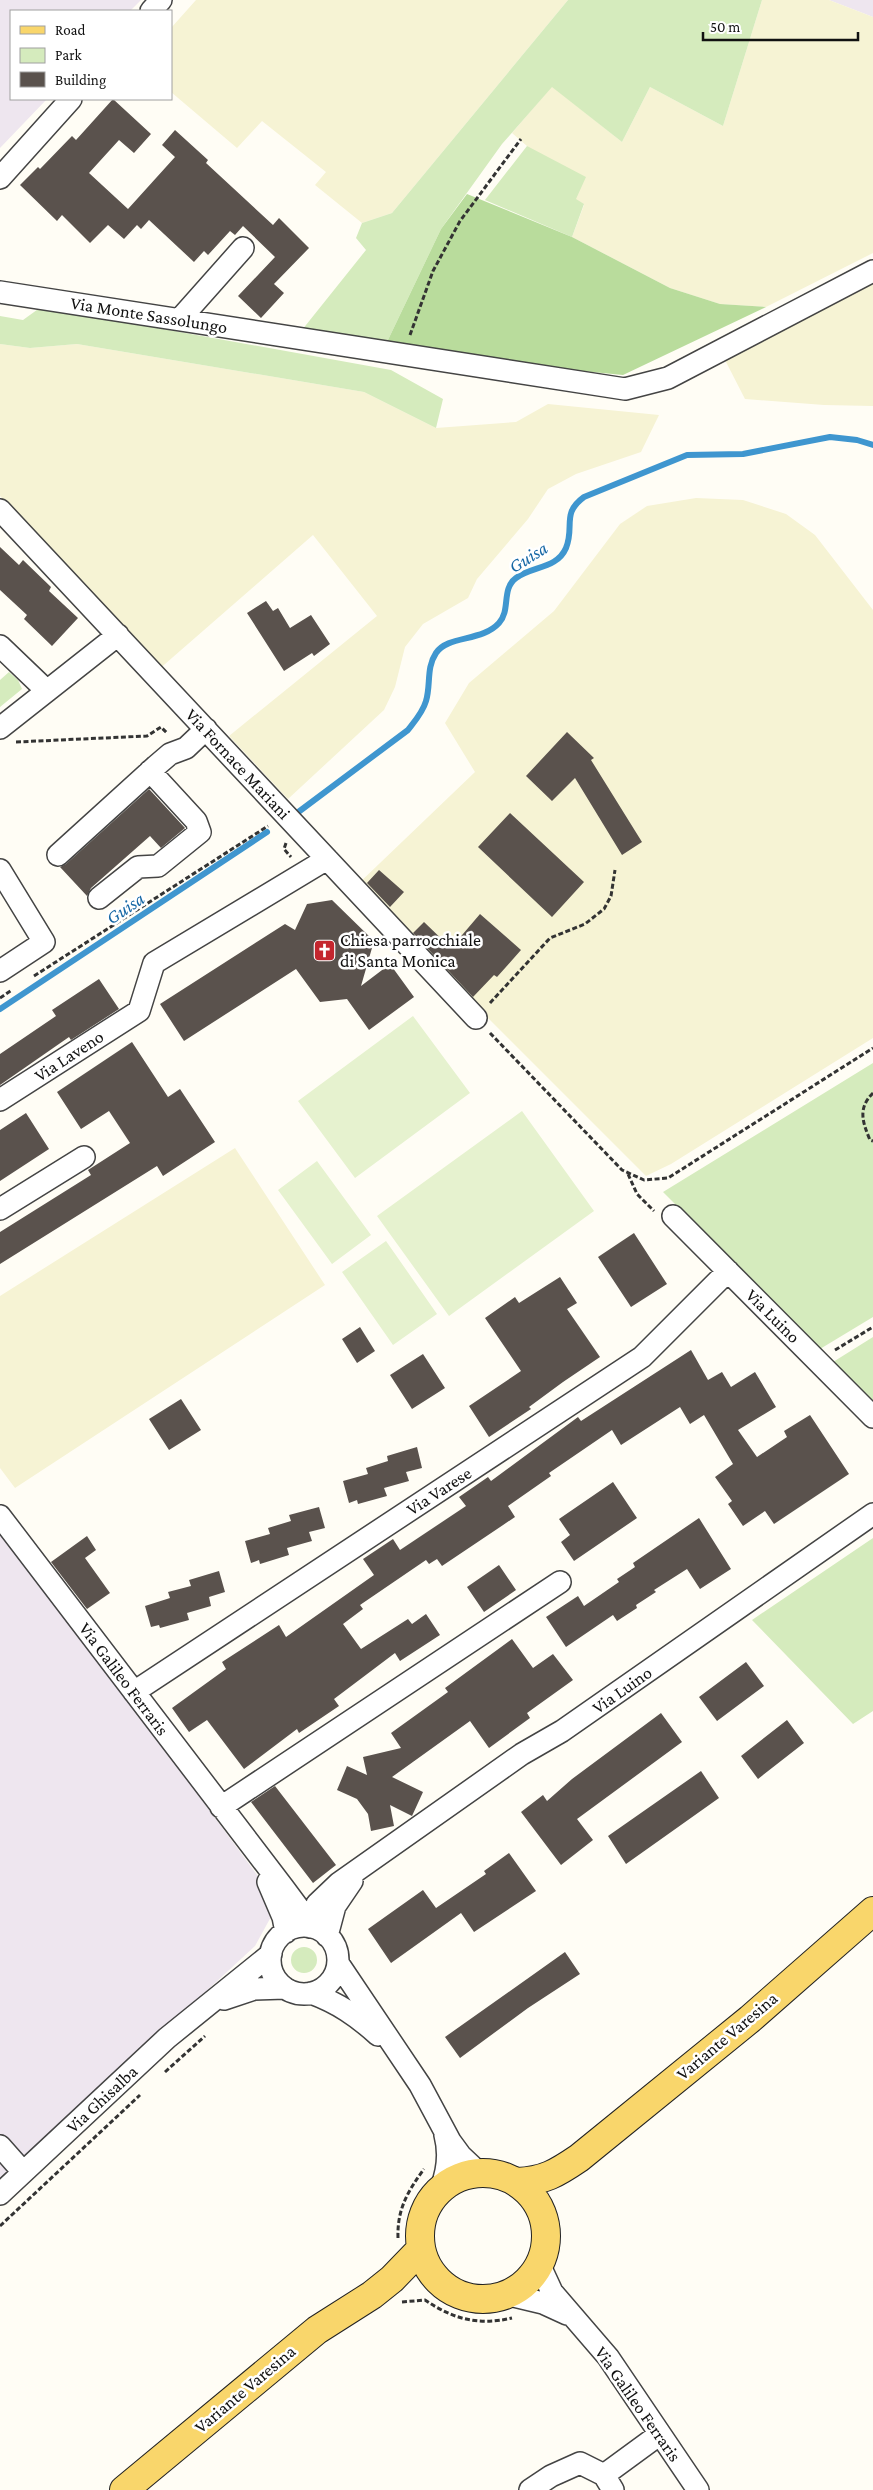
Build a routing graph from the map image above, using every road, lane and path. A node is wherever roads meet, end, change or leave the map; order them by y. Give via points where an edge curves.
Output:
1 (161, 0) edge
2 (152, 10) edge
3 (70, 100) edge
4 (521, 139) dead end
5 (0, 178) edge
6 (243, 248) dead end
7 (873, 271) edge
8 (0, 292) edge
9 (180, 319) junction
10 (402, 356) junction
11 (0, 510) edge
12 (118, 635) junction
13 (0, 646) edge
14 (47, 691) junction
15 (206, 729) junction
16 (4, 735) edge
17 (173, 738) dead end
18 (150, 771) junction
19 (285, 814) junction
20 (58, 855) dead end
21 (327, 859) junction
22 (0, 870) edge
23 (615, 870) dead end
24 (99, 898) dead end
25 (0, 971) edge
26 (33, 977) dead end
27 (16, 987) dead end
28 (0, 998) edge
29 (476, 1018) junction
30 (873, 1048) edge
31 (873, 1093) edge
32 (0, 1100) edge
33 (873, 1141) edge
34 (84, 1157) dead end
35 (628, 1173) junction
36 (0, 1209) edge
37 (673, 1216) joint
38 (728, 1271) junction
39 (873, 1327) edge
40 (817, 1361) junction
41 (873, 1417) edge
42 (873, 1514) edge
43 (0, 1516) edge
44 (560, 1582) dead end
45 (134, 1692) junction
46 (221, 1807) junction
47 (248, 1841) junction
48 (873, 1911) edge
49 (314, 1930) junction
50 (286, 1932) junction
51 (271, 1954) junction
52 (338, 1963) junction
53 (285, 1988) junction
54 (311, 1993) junction
55 (208, 2007) junction
56 (209, 2033) dead end
57 (396, 2052) junction
58 (158, 2077) dead end
59 (144, 2091) dead end
60 (444, 2132) junction
61 (0, 2146) edge
62 (579, 2158) junction
63 (426, 2164) dead end
64 (23, 2172) junction
65 (478, 2172) junction
66 (517, 2182) junction
67 (441, 2188) junction
68 (0, 2194) edge
69 (545, 2222) junction
70 (0, 2226) edge
71 (409, 2245) junction
72 (540, 2266) junction
73 (442, 2284) junction
74 (508, 2294) junction
75 (372, 2295) junction
76 (402, 2302) dead end
77 (521, 2318) dead end
78 (576, 2320) junction
79 (660, 2434) junction
80 (609, 2483) edge
81 (124, 2490) edge
82 (530, 2490) edge
83 (698, 2490) edge

1 - 2 street
3 - 5 street
4 - 10 path via 460,221 433,271
6 - 9 street
7 - 10 street, Via Monte Sassolungo via 668,378 625,389
8 - 9 street, Via Monte Sassolungo
9 - 10 street, Via Monte Sassolungo
11 - 12 street, Via Fornace Mariani
12 - 14 street
12 - 15 street, Via Fornace Mariani
13 - 14 street
14 - 16 street
15 - 18 street via 186,748 170,754
15 - 19 street, Via Fornace Mariani
16 - 17 path via 147,736 161,727
18 - 20 street
18 - 24 street via 196,821 200,832 158,866 138,867
19 - 21 street, Via Fornace Mariani
19 - 26 path
21 - 29 street, Via Fornace Mariani
21 - 32 street, Via Laveno via 154,963 139,1011
22 - 25 street via 44,942
23 - 29 path via 611,896 604,909 585,924 550,938
27 - 28 path
29 - 35 path
30 - 35 path via 668,1178 644,1180
31 - 33 path via 861,1112 864,1127
34 - 36 street
35 - 37 path via 637,1194 647,1206 664,1216
37 - 38 street, Via Luino
38 - 40 street, Via Luino
38 - 45 street, Via Varese via 642,1357
39 - 40 path
40 - 41 street, Via Luino
42 - 49 street, Via Luino via 578,1720 492,1775 370,1863
43 - 45 street, Via Galileo Ferraris
44 - 46 street
45 - 46 street, Via Galileo Ferraris
46 - 47 street, Via Galileo Ferraris
47 - 49 street, Via Galileo Ferraris
47 - 50 street, Via Galileo Ferraris via 274,1894
48 - 62 main road, Variante Varesina via 750,2019
49 - 50 street
49 - 52 street via 333,1944
50 - 51 street
51 - 53 street via 272,1969
51 - 55 street, Via Ghisalba
52 - 54 street via 329,1982
52 - 57 street
53 - 54 street via 302,1994
53 - 55 street, Via Ghisalba via 254,1989
54 - 57 street via 335,2002 359,2018
55 - 64 street, Via Ghisalba via 167,2038
56 - 58 path
57 - 60 street via 420,2085
59 - 70 path
60 - 65 street via 460,2156
60 - 67 street via 448,2157
61 - 64 street
62 - 66 main road, Variante Varesina via 538,2181
62 - 69 main road, Variante Varesina via 553,2198
63 - 71 path via 401,2208 397,2224
64 - 68 street, Via Ghisalba
65 - 66 main road, Variante Varesina via 505,2176
65 - 67 main road, Variante Varesina via 464,2175
66 - 69 main road, Variante Varesina via 535,2199
67 - 71 main road, Variante Varesina via 425,2209
69 - 72 main road, Variante Varesina via 545,2252
71 - 73 main road, Variante Varesina
71 - 75 main road, Variante Varesina via 392,2279
72 - 74 main road, Variante Varesina via 532,2278
72 - 78 street, Via Galileo Ferraris via 552,2292
73 - 74 main road, Variante Varesina via 454,2292 481,2300
73 - 75 main road, Variante Varesina via 396,2287
74 - 78 street, Via Galileo Ferraris via 543,2303
75 - 81 main road, Variante Varesina via 317,2330
76 - 77 path via 425,2300 461,2320 480,2322
78 - 79 street, Via Galileo Ferraris via 608,2357
79 - 80 street
79 - 83 street, Via Galileo Ferraris
80 - 82 street via 580,2464 551,2476

